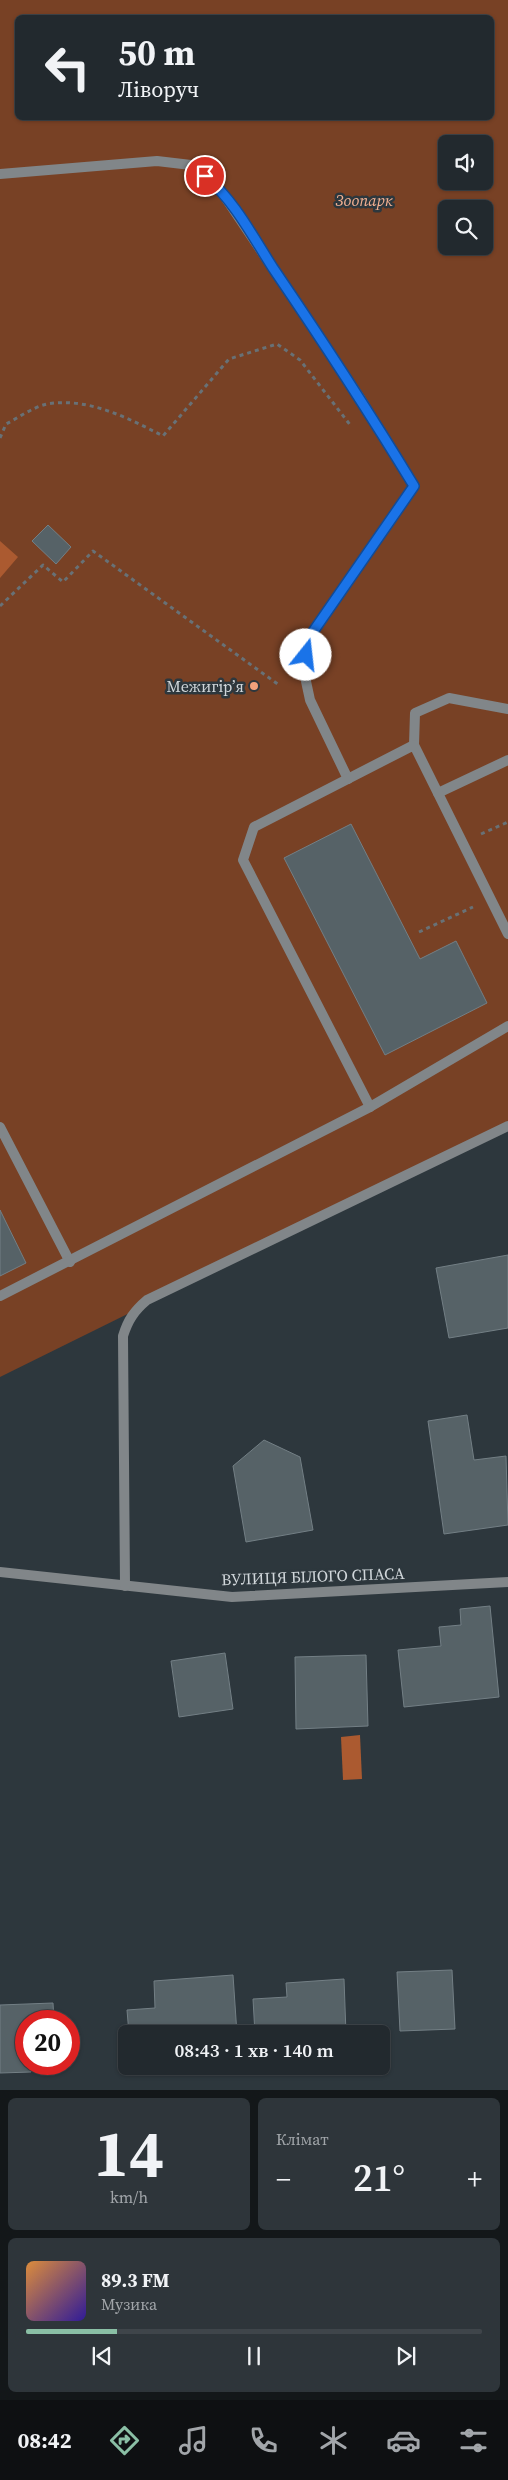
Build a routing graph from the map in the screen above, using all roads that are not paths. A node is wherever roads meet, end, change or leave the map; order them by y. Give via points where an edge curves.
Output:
1 (0, 174) edge
2 (508, 708) edge
3 (414, 745) junction
4 (508, 760) edge
5 (348, 779) junction
6 (438, 793) junction
7 (508, 934) edge
8 (508, 1026) edge
9 (370, 1107) junction
10 (508, 1126) edge
11 (0, 1127) edge
12 (70, 1262) junction
13 (0, 1296) edge
14 (0, 1572) edge
15 (508, 1582) edge
16 (125, 1586) junction

1 - 5 street via 157,161 191,165 219,188 360,398 414,486 308,639 304,672 310,700
2 - 3 street via 449,698 415,713
3 - 5 street
3 - 6 street
4 - 6 street
5 - 9 street via 254,827 243,860
6 - 7 street
8 - 9 street
9 - 12 street
10 - 16 street via 147,1300 135,1310 123,1336
11 - 12 street
12 - 13 street
14 - 16 street, ВУЛИЦЯ БІЛОГО СПАСА
15 - 16 street, ВУЛИЦЯ БІЛОГО СПАСА via 232,1597

